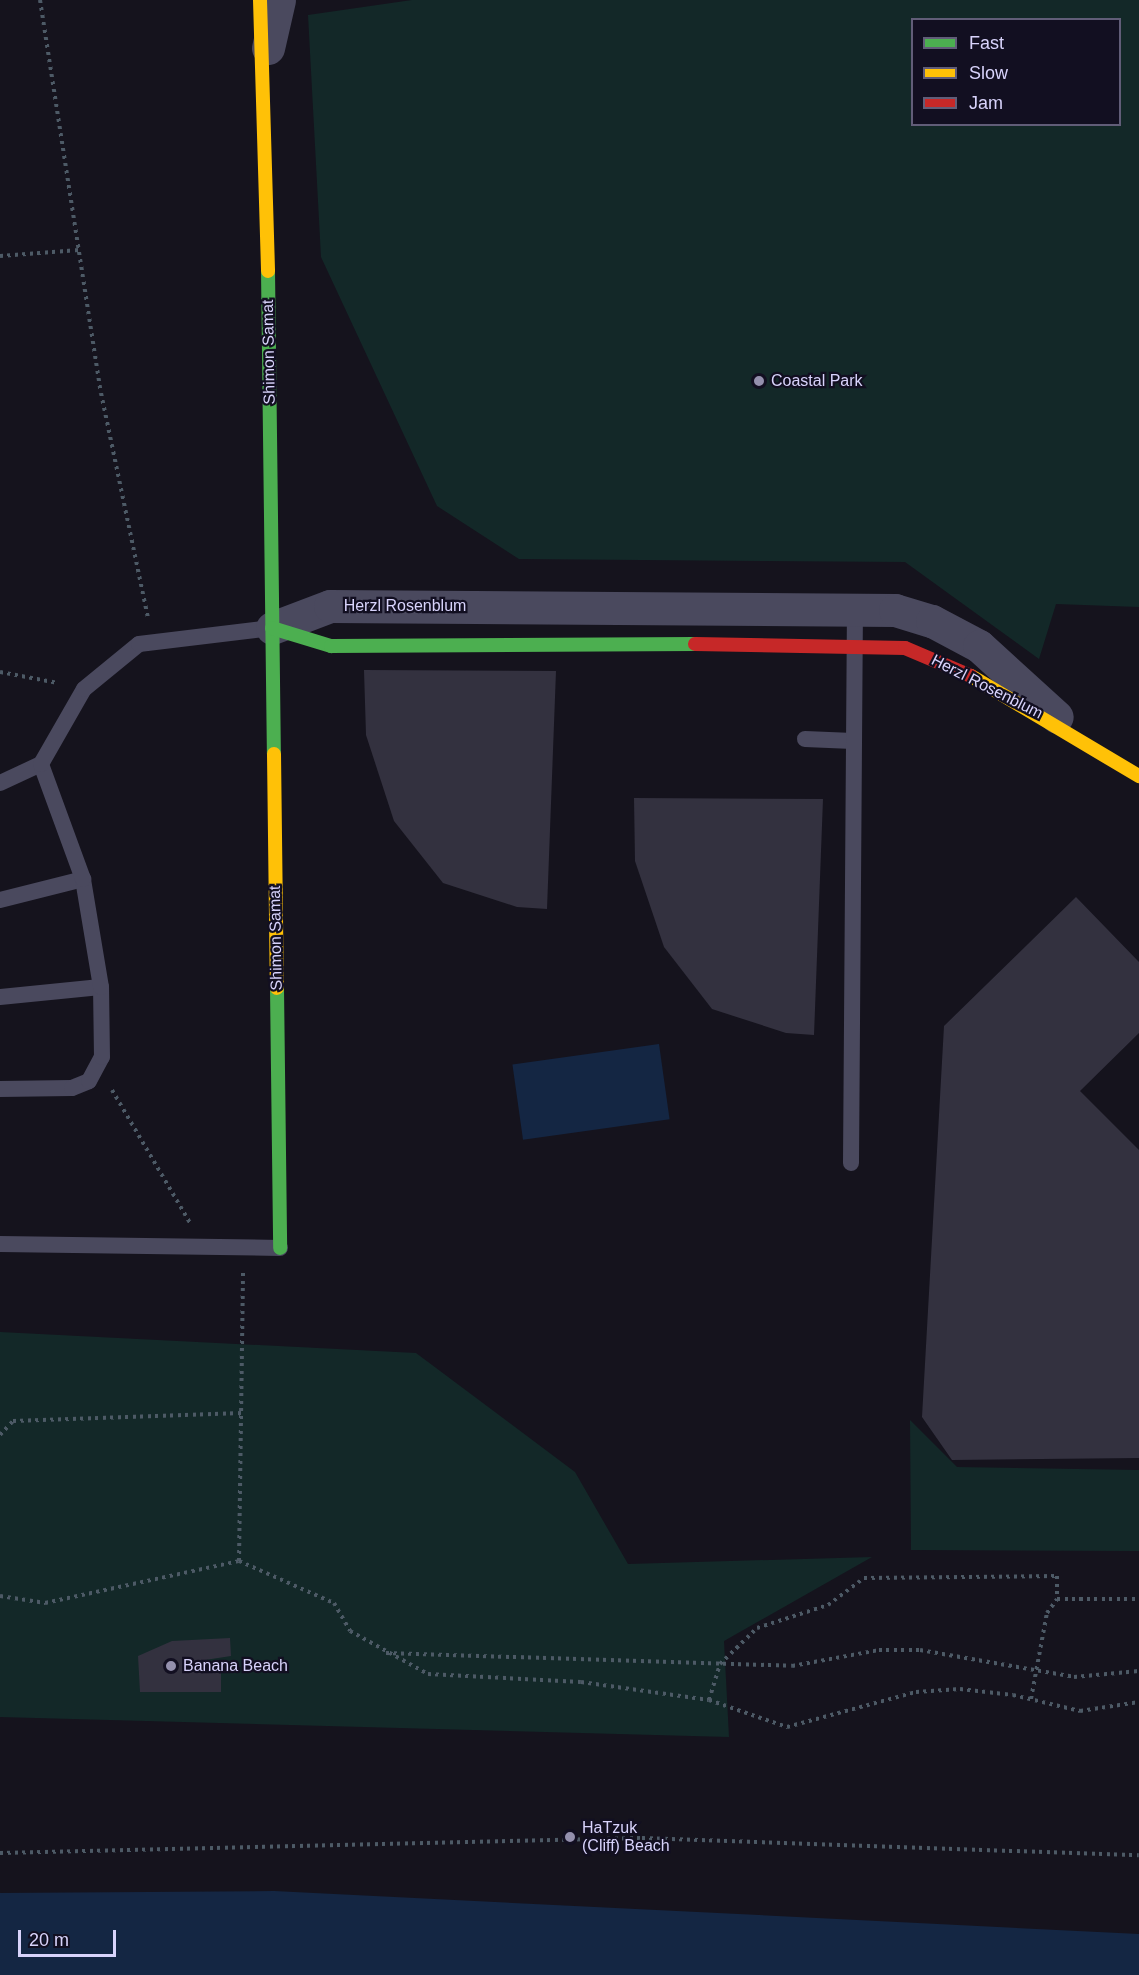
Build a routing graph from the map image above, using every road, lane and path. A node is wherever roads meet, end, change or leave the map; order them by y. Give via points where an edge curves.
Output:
1 (40, 0) edge
2 (260, 0) edge
3 (279, 0) edge
4 (266, 77) junction
5 (79, 250) junction
6 (0, 256) edge
7 (855, 605) junction
8 (272, 628) junction
9 (138, 644) junction
10 (855, 644) junction
11 (0, 672) edge
12 (84, 688) junction
13 (1079, 736) junction
14 (805, 739) dead end
15 (853, 741) junction
16 (41, 764) junction
17 (1139, 776) edge
18 (0, 783) edge
19 (83, 879) junction
20 (0, 900) edge
21 (100, 987) junction
22 (0, 997) edge
23 (99, 1070) junction
24 (0, 1089) edge
25 (851, 1163) dead end
26 (0, 1244) edge
27 (203, 1247) junction
28 (243, 1248) junction
29 (280, 1248) joint
30 (242, 1413) junction
31 (0, 1435) edge
32 (239, 1561) junction
33 (0, 1596) edge
34 (1057, 1599) junction
35 (1139, 1599) edge
36 (382, 1653) junction
37 (720, 1664) junction
38 (1036, 1671) junction
39 (1139, 1671) edge
40 (1031, 1699) junction
41 (709, 1700) junction
42 (1139, 1702) edge
43 (0, 1853) edge
44 (1139, 1855) edge

1 - 5 path
2 - 4 street, Shimon Samat
3 - 4 street, Shimon Samat
4 - 8 street, Shimon Samat
5 - 6 path
5 - 9 path via 101,393 148,604 148,626
7 - 8 street, Herzl Rosenblum via 330,606
7 - 10 lane
7 - 13 street, Herzl Rosenblum via 932,621 979,646
8 - 9 lane
8 - 10 street, Herzl Rosenblum via 331,646
8 - 29 street, Shimon Samat
9 - 12 lane
10 - 13 street, Herzl Rosenblum via 905,648 945,662
10 - 15 lane
11 - 12 path
12 - 16 lane
13 - 17 street, Herzl Rosenblum
14 - 15 lane
15 - 25 lane
16 - 18 lane
16 - 19 lane
19 - 20 lane
19 - 21 lane
21 - 22 lane
21 - 23 lane
23 - 24 lane via 72,1088
23 - 27 path
26 - 27 lane
27 - 28 lane
28 - 29 lane
28 - 30 path
30 - 31 path via 13,1421
30 - 32 path
32 - 33 path via 45,1603
32 - 36 path via 334,1603 350,1631
34 - 35 path
34 - 37 path via 1057,1576 864,1578 828,1605 757,1628
34 - 38 path via 1047,1613
36 - 37 path
36 - 41 path via 428,1674 581,1682
37 - 38 path via 792,1666 879,1650 920,1650
37 - 41 path
38 - 39 path via 1074,1677
38 - 40 path
40 - 41 path via 960,1689 916,1692 787,1727
40 - 42 path via 1080,1711
43 - 44 path via 642,1838

